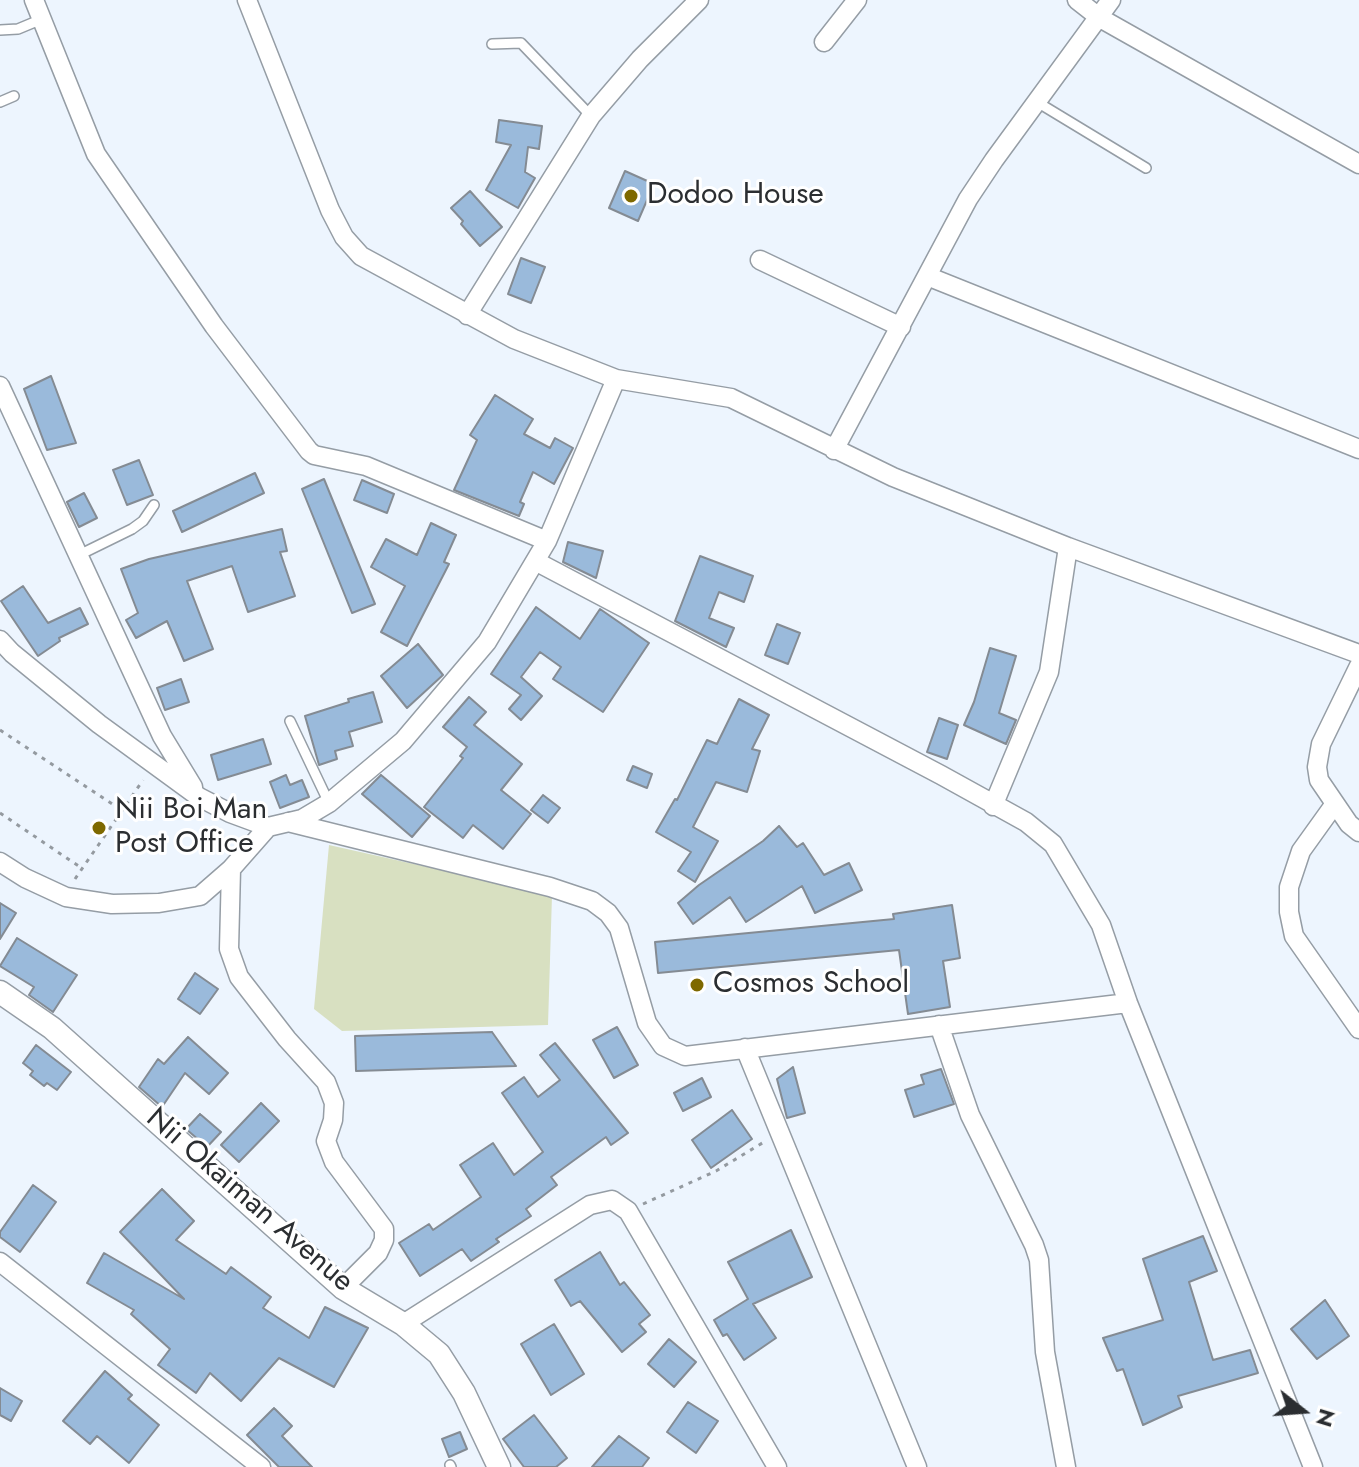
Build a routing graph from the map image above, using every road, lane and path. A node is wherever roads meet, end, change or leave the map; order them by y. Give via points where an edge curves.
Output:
1 (34, 0) edge
2 (699, 0) edge
3 (857, 0) edge
4 (1077, 0) edge
5 (1111, 0) edge
6 (253, 2) edge
7 (1100, 18) junction
8 (42, 19) junction
9 (0, 30) edge
10 (824, 42) dead end
11 (492, 44) dead end
12 (14, 96) dead end
13 (0, 102) edge
14 (1037, 102) junction
15 (591, 116) junction
16 (1359, 164) edge
17 (1146, 168) dead end
18 (760, 260) dead end
19 (927, 276) junction
20 (467, 315) junction
21 (901, 327) junction
22 (616, 379) junction
23 (0, 386) edge
24 (1359, 449) edge
25 (834, 450) junction
26 (154, 505) dead end
27 (547, 541) junction
28 (1068, 547) junction
29 (79, 555) junction
30 (537, 562) junction
31 (0, 640) edge
32 (1359, 654) edge
33 (1359, 666) edge
34 (290, 721) dead end
35 (0, 730) edge
36 (154, 764) junction
37 (199, 797) junction
38 (329, 803) junction
39 (1334, 805) junction
40 (993, 806) junction
41 (123, 811) junction
42 (0, 813) edge
43 (288, 822) junction
44 (268, 827) junction
45 (1359, 832) edge
46 (0, 862) edge
47 (82, 868) junction
48 (231, 869) junction
49 (66, 897) junction
50 (0, 992) edge
51 (1128, 1003) junction
52 (939, 1025) junction
53 (1359, 1029) edge
54 (745, 1048) junction
55 (778, 1134) junction
56 (628, 1211) junction
57 (0, 1262) edge
58 (343, 1288) junction
59 (403, 1324) junction
60 (261, 1467) edge
61 (499, 1467) edge
62 (777, 1467) edge
63 (917, 1467) edge
64 (1066, 1467) edge
65 (1313, 1467) edge

1 - 8 street
2 - 15 street
3 - 10 street
4 - 7 street
5 - 7 street
6 - 20 street via 344,237 361,256
7 - 14 street
7 - 16 street
8 - 9 lane
8 - 27 street via 96,154 214,326 309,451 366,466
11 - 15 lane via 521,43
12 - 13 lane
14 - 17 lane
14 - 19 street via 968,199
15 - 20 street
18 - 21 street
19 - 21 street
19 - 24 street
20 - 22 street
21 - 25 street
22 - 25 street via 731,398
22 - 27 street
23 - 29 street
25 - 28 street
26 - 29 lane via 132,529
27 - 30 street
28 - 32 street
28 - 40 street via 1049,672
29 - 37 street via 162,736
30 - 38 street via 487,642 403,741
30 - 40 street
31 - 36 street
33 - 39 street via 1321,744 1319,780
34 - 38 lane
35 - 41 path
36 - 37 street
36 - 41 path
37 - 44 street
38 - 43 street
39 - 45 street
39 - 53 street via 1301,851 1289,887 1289,912 1294,936
40 - 51 street via 1026,822 1053,844 1101,925
41 - 47 path
42 - 47 path
43 - 44 street
43 - 54 street via 592,901 619,928 647,1023 663,1046 685,1056
44 - 48 street
46 - 49 street
47 - 49 path
48 - 49 street via 200,896 159,903 112,904
48 - 58 street via 229,949 239,977 326,1082 334,1103 326,1141 334,1162 384,1229 378,1253
50 - 58 street, Nii Okaiman Avenue via 52,1028
51 - 52 street
51 - 65 street
52 - 54 street
52 - 64 street via 970,1115 1039,1260 1045,1352
54 - 55 street
55 - 56 path via 716,1171
55 - 63 street
56 - 59 street via 612,1200 590,1205
56 - 62 street
57 - 60 street
58 - 59 street, Nii Okaiman Avenue
59 - 61 street, Nii Okaiman Avenue via 439,1354

